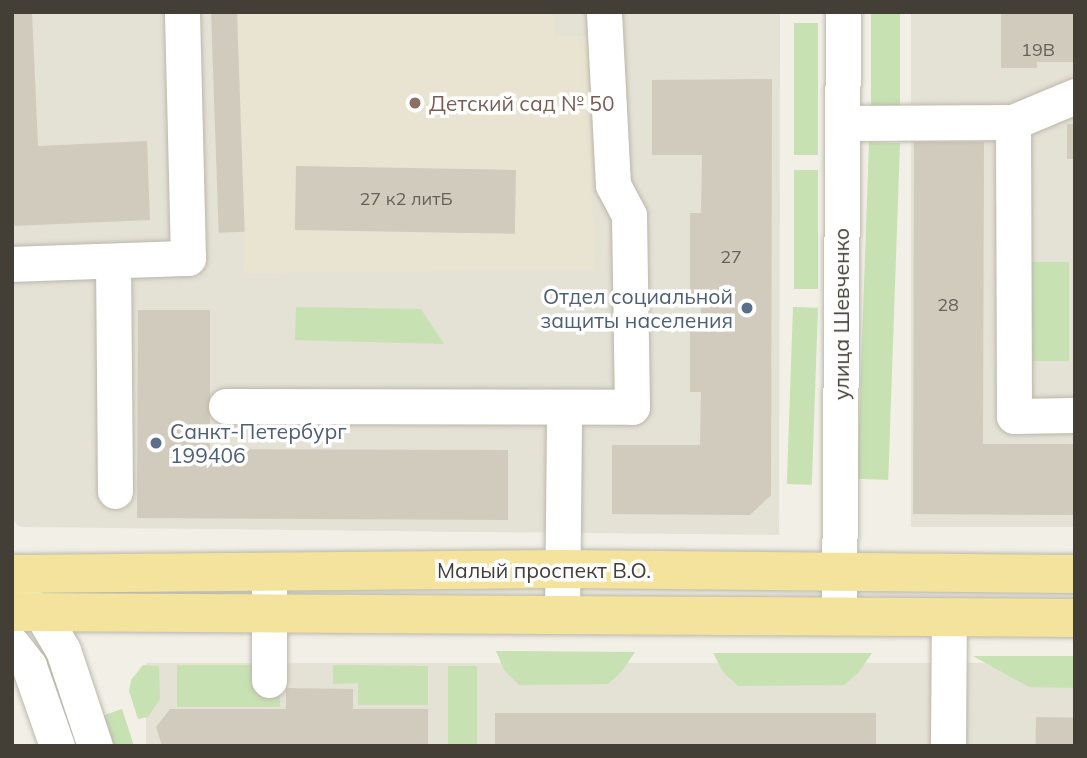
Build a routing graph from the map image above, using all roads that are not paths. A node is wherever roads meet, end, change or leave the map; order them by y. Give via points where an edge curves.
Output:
1 (182, 12) edge
2 (604, 12) edge
3 (619, 12) edge
4 (843, 12) edge
5 (1075, 96) edge
6 (1013, 122) junction
7 (843, 123) junction
8 (113, 261) junction
9 (12, 264) edge
10 (226, 406) dead end
11 (564, 409) junction
12 (1075, 415) edge
13 (115, 491) dead end
14 (562, 569) junction
15 (269, 571) junction
16 (839, 572) junction
17 (12, 574) edge
18 (1075, 574) edge
19 (22, 607) edge
20 (269, 613) junction
21 (562, 614) junction
22 (839, 616) junction
23 (949, 618) junction
24 (1075, 618) edge
25 (12, 644) edge
26 (269, 680) dead end
27 (57, 746) edge
28 (95, 746) edge
29 (947, 746) edge

1 - 8 street via 188,258
2 - 3 street
2 - 11 street via 613,185 629,215 632,407
4 - 7 street, улица Шевченко
5 - 6 street
6 - 7 street
6 - 12 street via 1014,416
7 - 16 street, улица Шевченко
8 - 9 street
8 - 13 street
10 - 11 street
11 - 14 street
14 - 15 main road, Малый проспект В.О.
14 - 16 main road, Малый проспект В.О.
14 - 21 street
15 - 17 main road, Малый проспект В.О.
15 - 20 street
16 - 18 main road, Малый проспект В.О.
16 - 22 street, улица Шевченко
19 - 20 main road, Малый проспект В.О.
19 - 28 street via 63,650
20 - 21 main road, Малый проспект В.О.
20 - 26 street
21 - 22 main road, Малый проспект В.О.
22 - 23 main road, Малый проспект В.О.
23 - 24 main road, Малый проспект В.О.
23 - 29 street
25 - 27 street via 29,666

